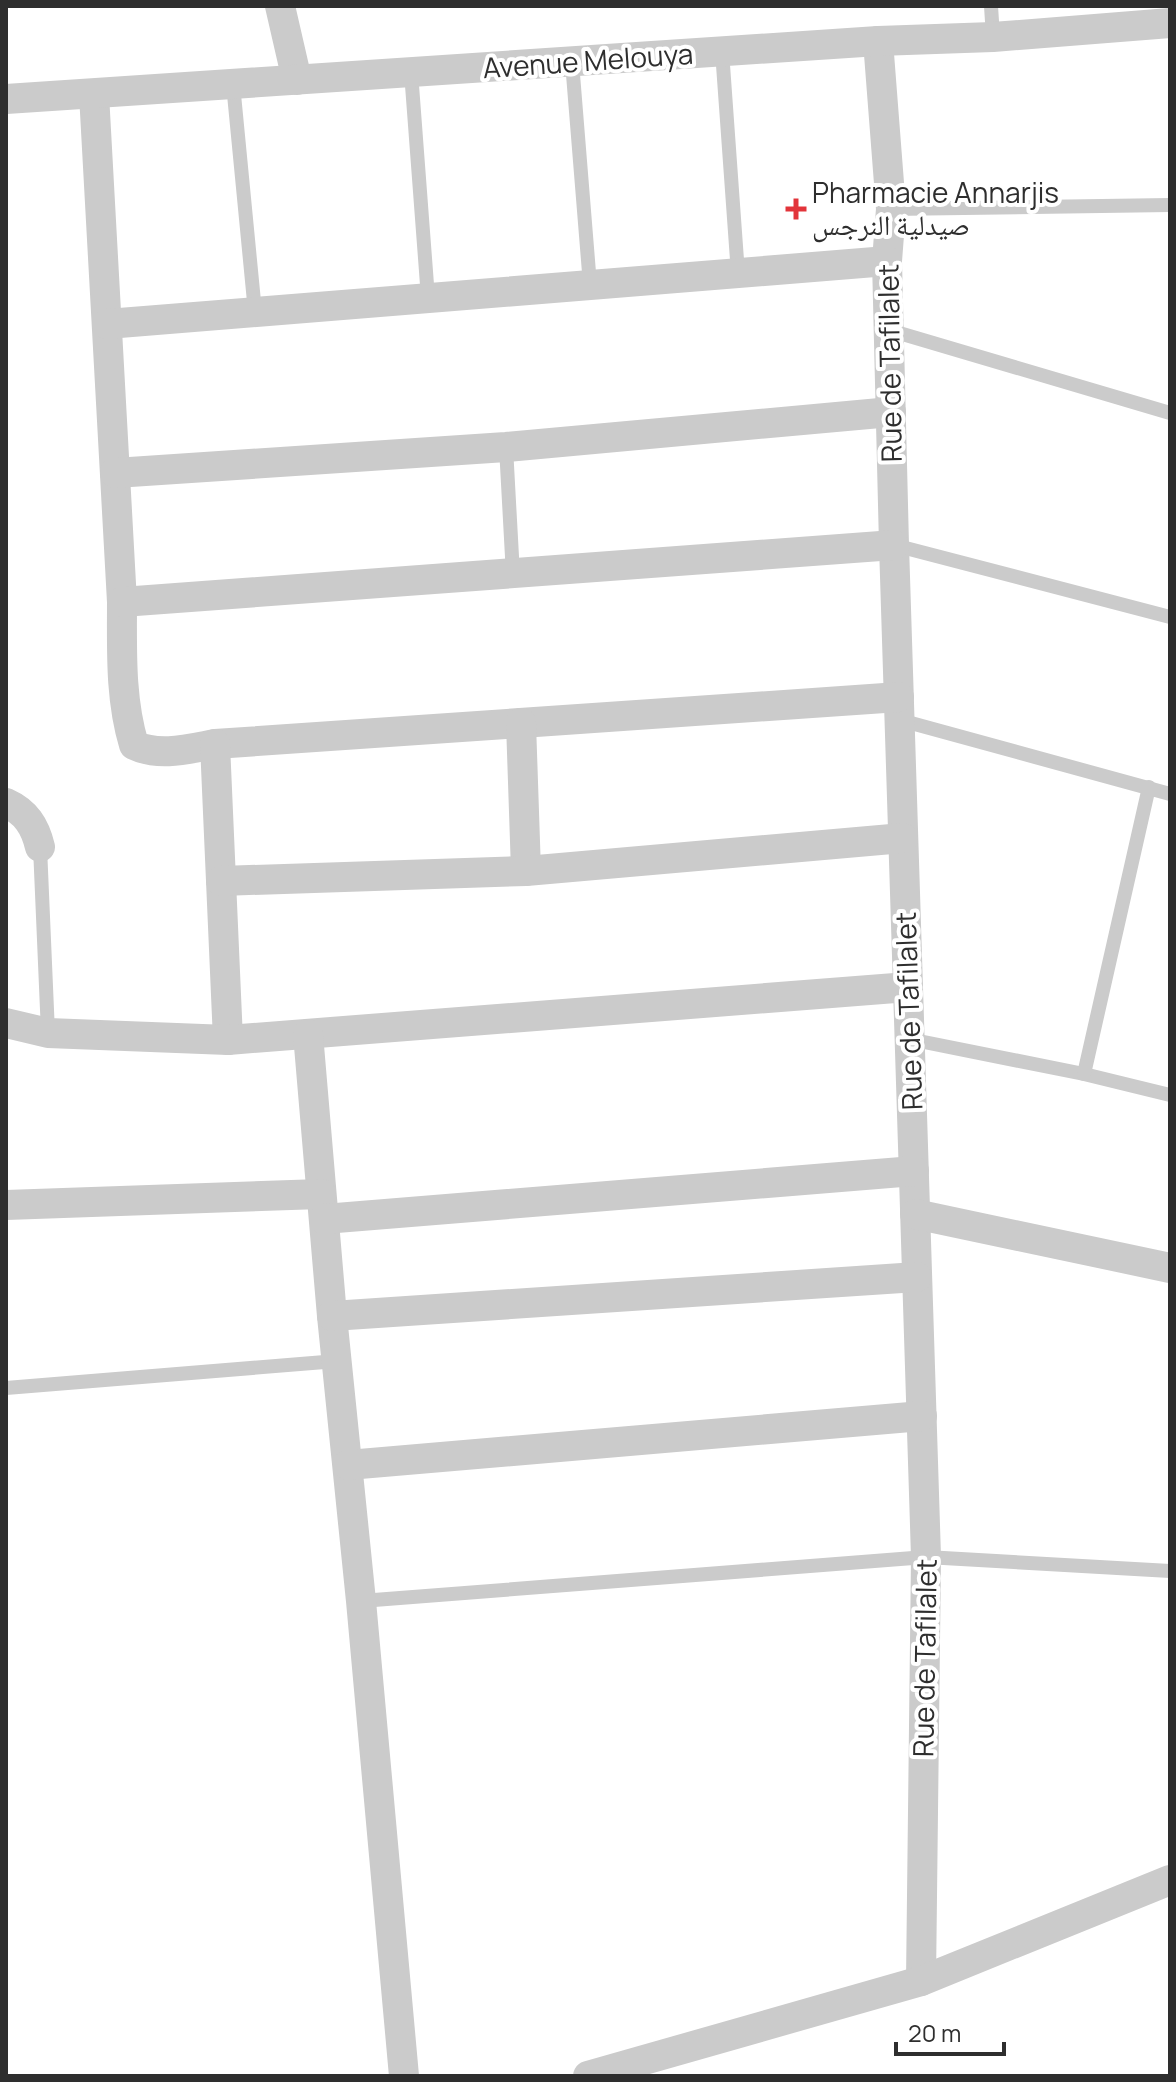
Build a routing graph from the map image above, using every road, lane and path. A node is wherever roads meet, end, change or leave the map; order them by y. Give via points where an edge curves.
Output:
1 (280, 6) edge
2 (991, 6) edge
3 (1170, 23) edge
4 (993, 37) junction
5 (878, 41) junction
6 (722, 51) junction
7 (572, 62) junction
8 (411, 72) junction
9 (297, 80) junction
10 (233, 84) junction
11 (94, 94) junction
12 (6, 99) edge
13 (1170, 205) edge
14 (891, 209) junction
15 (887, 261) junction
16 (738, 274) junction
17 (590, 285) junction
18 (428, 298) junction
19 (255, 312) junction
20 (107, 324) junction
21 (889, 330) junction
22 (891, 412) junction
23 (1170, 413) edge
24 (506, 447) junction
25 (115, 473) junction
26 (894, 545) junction
27 (513, 575) junction
28 (122, 602) junction
29 (1170, 617) edge
30 (899, 709) junction
31 (521, 723) junction
32 (215, 744) junction
33 (1149, 787) junction
34 (1170, 794) edge
35 (6, 803) edge
36 (903, 838) junction
37 (40, 847) joint
38 (526, 871) junction
39 (221, 881) junction
40 (908, 987) junction
41 (6, 1023) edge
42 (48, 1033) junction
43 (308, 1034) junction
44 (909, 1039) junction
45 (228, 1040) junction
46 (1084, 1074) junction
47 (1170, 1095) edge
48 (914, 1171) junction
49 (6, 1205) edge
50 (322, 1207) junction
51 (915, 1214) junction
52 (1170, 1268) edge
53 (917, 1277) junction
54 (332, 1316) junction
55 (337, 1361) junction
56 (6, 1388) edge
57 (922, 1416) junction
58 (348, 1465) junction
59 (926, 1557) junction
60 (1170, 1571) edge
61 (361, 1601) junction
62 (1170, 1880) edge
63 (921, 1981) junction
64 (404, 2076) edge
65 (588, 2076) edge

1 - 9 street
2 - 4 lane
3 - 4 street, Avenue Melouya
4 - 5 street, Avenue Melouya
5 - 6 street, Avenue Melouya
5 - 14 street, Rue de Tafilalet
6 - 7 street, Avenue Melouya
6 - 16 lane
7 - 8 street, Avenue Melouya
7 - 17 lane
8 - 9 street, Avenue Melouya
8 - 18 lane
9 - 10 street, Avenue Melouya
10 - 11 street, Avenue Melouya
10 - 19 lane
11 - 12 street, Avenue Melouya
11 - 20 street
13 - 14 lane
14 - 15 street, Rue de Tafilalet
15 - 16 street
15 - 21 street, Rue de Tafilalet
16 - 17 street
17 - 18 street
18 - 19 street
19 - 20 street
20 - 25 street
21 - 22 street, Rue de Tafilalet
21 - 23 lane
22 - 24 street
22 - 26 street, Rue de Tafilalet
24 - 25 street
24 - 27 lane
25 - 28 street
26 - 27 street
26 - 29 lane
26 - 30 street, Rue de Tafilalet
27 - 28 street
28 - 32 street via 124,697 134,745 148,752
30 - 31 street
30 - 33 lane
30 - 36 street, Rue de Tafilalet
31 - 32 street
31 - 38 street
32 - 39 street
33 - 34 lane
33 - 46 lane
35 - 37 street via 29,820
36 - 38 street
36 - 40 street, Rue de Tafilalet
37 - 42 lane
38 - 39 street
39 - 45 street
40 - 43 street
40 - 44 street, Rue de Tafilalet
41 - 42 street
42 - 45 street
43 - 45 street
43 - 50 street
44 - 46 lane
44 - 48 street, Rue de Tafilalet
46 - 47 lane
48 - 50 street
48 - 51 street, Rue de Tafilalet
49 - 50 street
50 - 54 street
51 - 52 street
51 - 53 street, Rue de Tafilalet
53 - 54 street
53 - 57 street, Rue de Tafilalet
54 - 55 street
55 - 56 lane
55 - 58 street
57 - 58 street
57 - 59 street, Rue de Tafilalet
58 - 61 street
59 - 60 lane
59 - 61 lane
59 - 63 street, Rue de Tafilalet
61 - 64 street
62 - 63 street
63 - 65 street

